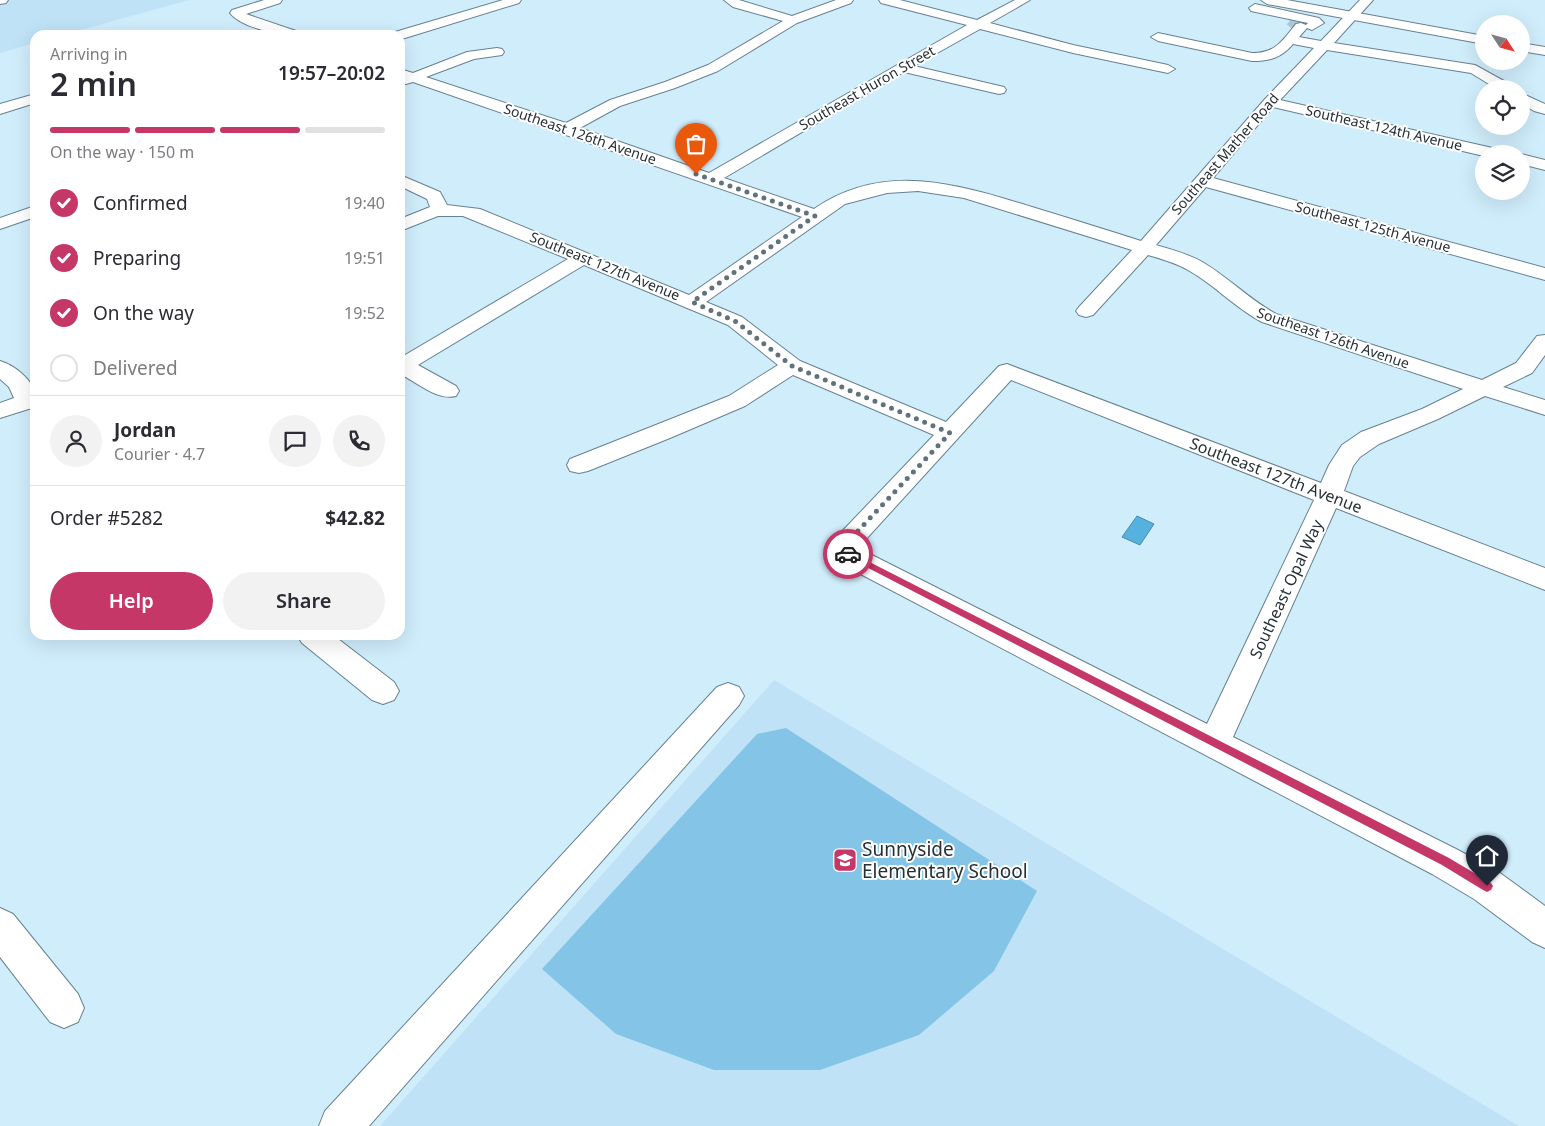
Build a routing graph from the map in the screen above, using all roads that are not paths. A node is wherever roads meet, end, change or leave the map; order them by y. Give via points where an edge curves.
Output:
1 (276, 0) edge
2 (515, 0) edge
3 (847, 0) edge
4 (885, 0) edge
5 (1024, 0) edge
6 (1367, 0) edge
7 (734, 2) edge
8 (1255, 8) dead end
9 (1269, 9) edge
10 (1353, 16) junction
11 (793, 20) junction
12 (978, 25) junction
13 (280, 30) edge
14 (1196, 33) dead end
15 (405, 34) edge
16 (1158, 37) dead end
17 (1475, 38) edge
18 (1290, 40) junction
19 (1185, 42) junction
20 (1323, 47) junction
21 (1530, 48) edge
22 (1545, 51) edge
23 (497, 52) dead end
24 (902, 67) junction
25 (1168, 69) dead end
26 (405, 78) edge
27 (405, 78) edge
28 (1497, 80) edge
29 (999, 90) dead end
30 (30, 100) edge
31 (1270, 102) junction
32 (1530, 102) edge
33 (0, 109) edge
34 (1545, 109) edge
35 (567, 129) junction
36 (1475, 149) edge
37 (1530, 161) edge
38 (1545, 165) edge
39 (405, 173) edge
40 (711, 179) junction
41 (1201, 180) junction
42 (440, 209) junction
43 (30, 213) edge
44 (815, 216) junction
45 (0, 224) edge
46 (405, 224) edge
47 (1145, 247) junction
48 (583, 258) junction
49 (1545, 274) edge
50 (692, 302) junction
51 (1086, 311) dead end
52 (1545, 341) edge
53 (405, 364) edge
54 (792, 366) junction
55 (0, 368) edge
56 (405, 368) edge
57 (1484, 388) junction
58 (448, 391) dead end
59 (30, 401) edge
60 (1545, 408) edge
61 (0, 411) edge
62 (950, 433) junction
63 (579, 465) dead end
64 (1329, 496) junction
65 (1545, 579) edge
66 (318, 640) edge
67 (383, 691) dead end
68 (728, 696) dead end
69 (1214, 742) junction
70 (0, 927) edge
71 (1545, 930) edge
72 (64, 1008) dead end
73 (340, 1126) edge

1 - 13 street via 236,13
2 - 15 street
3 - 11 street
4 - 12 street
5 - 12 street, Southeast Huron Street
6 - 10 street, Southeast Mather Road
7 - 11 street
8 - 9 street
9 - 10 street
9 - 18 street via 1295,21
10 - 17 street
10 - 20 street, Southeast Mather Road
11 - 35 street via 713,68 615,103
12 - 24 street, Southeast Huron Street
12 - 25 street
14 - 19 street
16 - 19 street
18 - 19 street via 1279,52 1265,57
18 - 20 street
20 - 28 street via 1477,64
20 - 31 street, Southeast Mather Road
21 - 22 street
23 - 27 street via 472,55
24 - 29 street
24 - 40 street, Southeast Huron Street
26 - 35 street, Southeast 126th Avenue
30 - 33 street
31 - 36 street, Southeast 124th Avenue
31 - 41 street, Southeast Mather Road
32 - 34 street
35 - 40 street, Southeast 126th Avenue
37 - 38 street
39 - 42 street via 434,196
40 - 44 street, Southeast 126th Avenue
41 - 47 street, Southeast Mather Road
41 - 49 street, Southeast 125th Avenue
42 - 46 street
42 - 48 street, Southeast 127th Avenue via 458,208 474,213
43 - 45 street
44 - 47 street, Southeast 126th Avenue via 839,200 860,192 889,186 933,187 967,193
44 - 50 street, Southeast 126th Avenue
47 - 51 street, Southeast Mather Road
47 - 57 street, Southeast 126th Avenue via 1200,267 1252,311
48 - 50 street, Southeast 127th Avenue
48 - 53 street
50 - 54 street, Southeast 127th Avenue via 735,321
52 - 57 street, Southeast Opal Way via 1524,368
54 - 62 street, Southeast 127th Avenue
54 - 63 street via 736,401 662,434
55 - 59 street via 23,389
56 - 58 street
57 - 60 street, Southeast 126th Avenue
57 - 64 street, Southeast Opal Way via 1370,438 1351,451 1341,465
59 - 61 street
62 - 64 street, Southeast 127th Avenue via 1006,371
62 - 69 street via 840,550
64 - 65 street, Southeast 127th Avenue
64 - 69 street, Southeast Opal Way
66 - 67 street
68 - 73 street
69 - 71 street via 1445,862 1487,886
70 - 72 street

